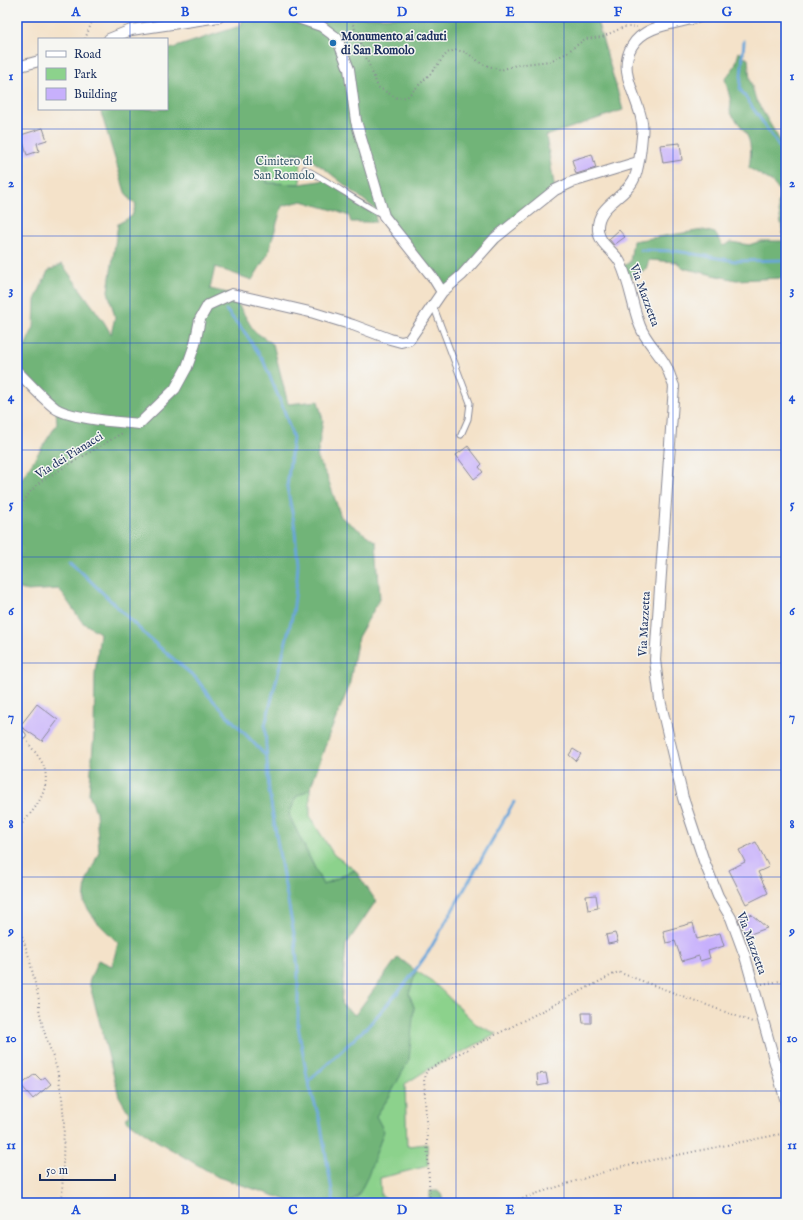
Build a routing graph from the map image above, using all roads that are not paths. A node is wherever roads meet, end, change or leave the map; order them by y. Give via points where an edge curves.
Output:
1 (219, 17) edge
2 (295, 17) edge
3 (699, 17) edge
4 (111, 38) edge
5 (38, 61) edge
6 (17, 67) edge
7 (638, 162) junction
8 (305, 169) dead end
9 (384, 216) junction
10 (442, 292) junction
11 (433, 305) junction
12 (17, 371) edge
13 (461, 435) dead end
14 (17, 729) edge
15 (23, 735) road end
16 (786, 1102) edge

1 - 4 street via 131,30
2 - 9 street via 321,26 338,38 349,69 356,121
3 - 7 street via 658,27 641,36 632,46 626,59 627,77 641,113 643,134
5 - 6 street
7 - 10 street via 572,182 555,190 495,238 462,275
7 - 16 street, Via Mazzetta via 634,180 626,191 604,208 598,231 602,240 619,260 628,280 640,327 666,367 674,386 655,660 660,700 683,798 701,854 718,896 731,918
8 - 9 lane
9 - 10 street via 434,278
10 - 11 street
11 - 12 street via 409,340 400,342 353,324 232,294 208,306 200,319 187,367 175,388 139,424 110,422 56,409
11 - 13 lane via 470,403 468,419
14 - 15 lane

